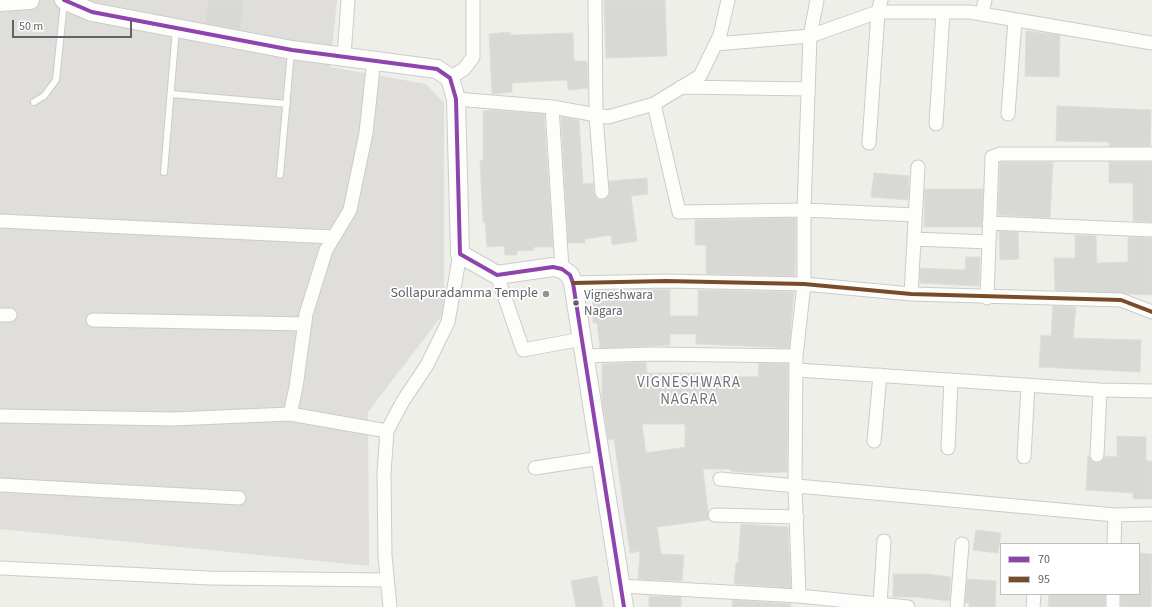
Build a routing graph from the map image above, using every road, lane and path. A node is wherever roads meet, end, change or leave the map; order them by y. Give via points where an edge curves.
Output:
1 (30, 0) edge
2 (64, 0) edge
3 (348, 0) edge
4 (473, 0) edge
5 (595, 0) edge
6 (728, 0) edge
7 (817, 0) edge
8 (984, 0) edge
9 (0, 2) edge
10 (880, 6) edge
11 (943, 12) junction
12 (982, 14) junction
13 (1015, 20) junction
14 (176, 29) junction
15 (810, 36) junction
16 (1152, 43) edge
17 (716, 44) junction
18 (292, 50) junction
19 (344, 56) junction
20 (374, 59) junction
21 (450, 78) junction
22 (681, 87) junction
23 (808, 89) junction
24 (171, 94) junction
25 (456, 99) junction
26 (34, 102) dead end
27 (287, 104) junction
28 (654, 104) junction
29 (552, 107) junction
30 (1008, 114) dead end
31 (596, 116) junction
32 (936, 124) dead end
33 (869, 143) dead end
34 (1152, 154) edge
35 (918, 167) dead end
36 (164, 172) dead end
37 (280, 175) dead end
38 (602, 192) dead end
39 (804, 210) junction
40 (915, 215) junction
41 (0, 221) edge
42 (989, 223) junction
43 (1152, 230) edge
44 (333, 237) junction
45 (914, 239) junction
46 (988, 242) junction
47 (460, 254) junction
48 (497, 275) junction
49 (568, 276) junction
50 (804, 284) junction
51 (911, 294) junction
52 (987, 298) junction
53 (1152, 312) edge
54 (93, 320) dead end
55 (305, 324) junction
56 (583, 348) junction
57 (796, 356) junction
58 (797, 370) junction
59 (880, 375) junction
60 (952, 380) junction
61 (1028, 385) junction
62 (1100, 390) junction
63 (1152, 391) edge
64 (290, 414) junction
65 (0, 416) edge
66 (387, 431) junction
67 (874, 441) dead end
68 (948, 448) dead end
69 (1097, 456) dead end
70 (600, 458) junction
71 (1024, 458) dead end
72 (534, 468) dead end
73 (720, 479) dead end
74 (0, 485) edge
75 (795, 486) junction
76 (239, 498) dead end
77 (1152, 514) edge
78 (715, 515) dead end
79 (1115, 515) junction
80 (797, 517) junction
81 (884, 541) dead end
82 (1114, 543) edge
83 (962, 544) dead end
84 (0, 568) edge
85 (387, 580) junction
86 (620, 586) junction
87 (1034, 595) edge
88 (1113, 595) edge
89 (799, 596) junction
90 (880, 604) junction
91 (390, 607) edge
92 (624, 607) edge
93 (908, 607) edge
94 (957, 607) edge
95 (1033, 607) edge
96 (1113, 607) edge

1 - 9 main road
2 - 14 main road via 92,12
2 - 26 lane via 56,80 44,96
3 - 19 street
4 - 21 street via 473,57 464,69
5 - 31 street
6 - 17 street
7 - 15 street
8 - 12 street
10 - 11 street
10 - 15 street
10 - 33 street
11 - 12 street
11 - 32 street
12 - 13 street
13 - 16 street
13 - 30 street
14 - 18 main road
14 - 24 lane
15 - 17 street
15 - 23 street
17 - 22 street via 700,76
18 - 19 main road
18 - 27 lane
19 - 20 main road
20 - 21 main road via 437,69
20 - 44 street via 366,133 350,210
21 - 25 main road
22 - 23 street
22 - 28 street
23 - 39 street
24 - 27 lane
24 - 36 lane
25 - 29 street
25 - 47 main road
27 - 37 lane
28 - 31 street via 608,117
28 - 39 street via 679,212
29 - 31 street
29 - 49 street
31 - 38 street
34 - 42 street via 995,155 991,162
35 - 40 street
39 - 40 street
39 - 50 street
40 - 45 street
41 - 44 street
42 - 43 street
42 - 46 street
44 - 55 street via 326,250
45 - 46 street
45 - 51 street
46 - 52 street
47 - 48 main road
47 - 66 street via 448,322 428,365 402,401
48 - 49 main road via 553,267
48 - 56 street via 523,350
49 - 50 street
49 - 56 main road
50 - 51 street
50 - 57 street
51 - 52 street
52 - 53 street via 1121,300
54 - 55 street
55 - 64 street
56 - 57 street via 652,354
56 - 70 main road
57 - 58 street
58 - 59 street
58 - 75 street
59 - 60 street
59 - 67 street
60 - 61 street
60 - 68 street
61 - 62 street
61 - 71 street
62 - 63 street
62 - 69 street
64 - 65 street via 172,419
64 - 66 street
66 - 85 street via 384,473
70 - 72 street
70 - 86 main road
73 - 75 street
74 - 76 street
75 - 79 street
75 - 80 street
77 - 79 street
78 - 80 street
79 - 82 street
80 - 89 street
81 - 90 street
83 - 94 street
84 - 85 street via 209,578
85 - 91 street
86 - 89 street
86 - 92 main road
87 - 95 street
88 - 96 street
89 - 90 street
90 - 93 street

